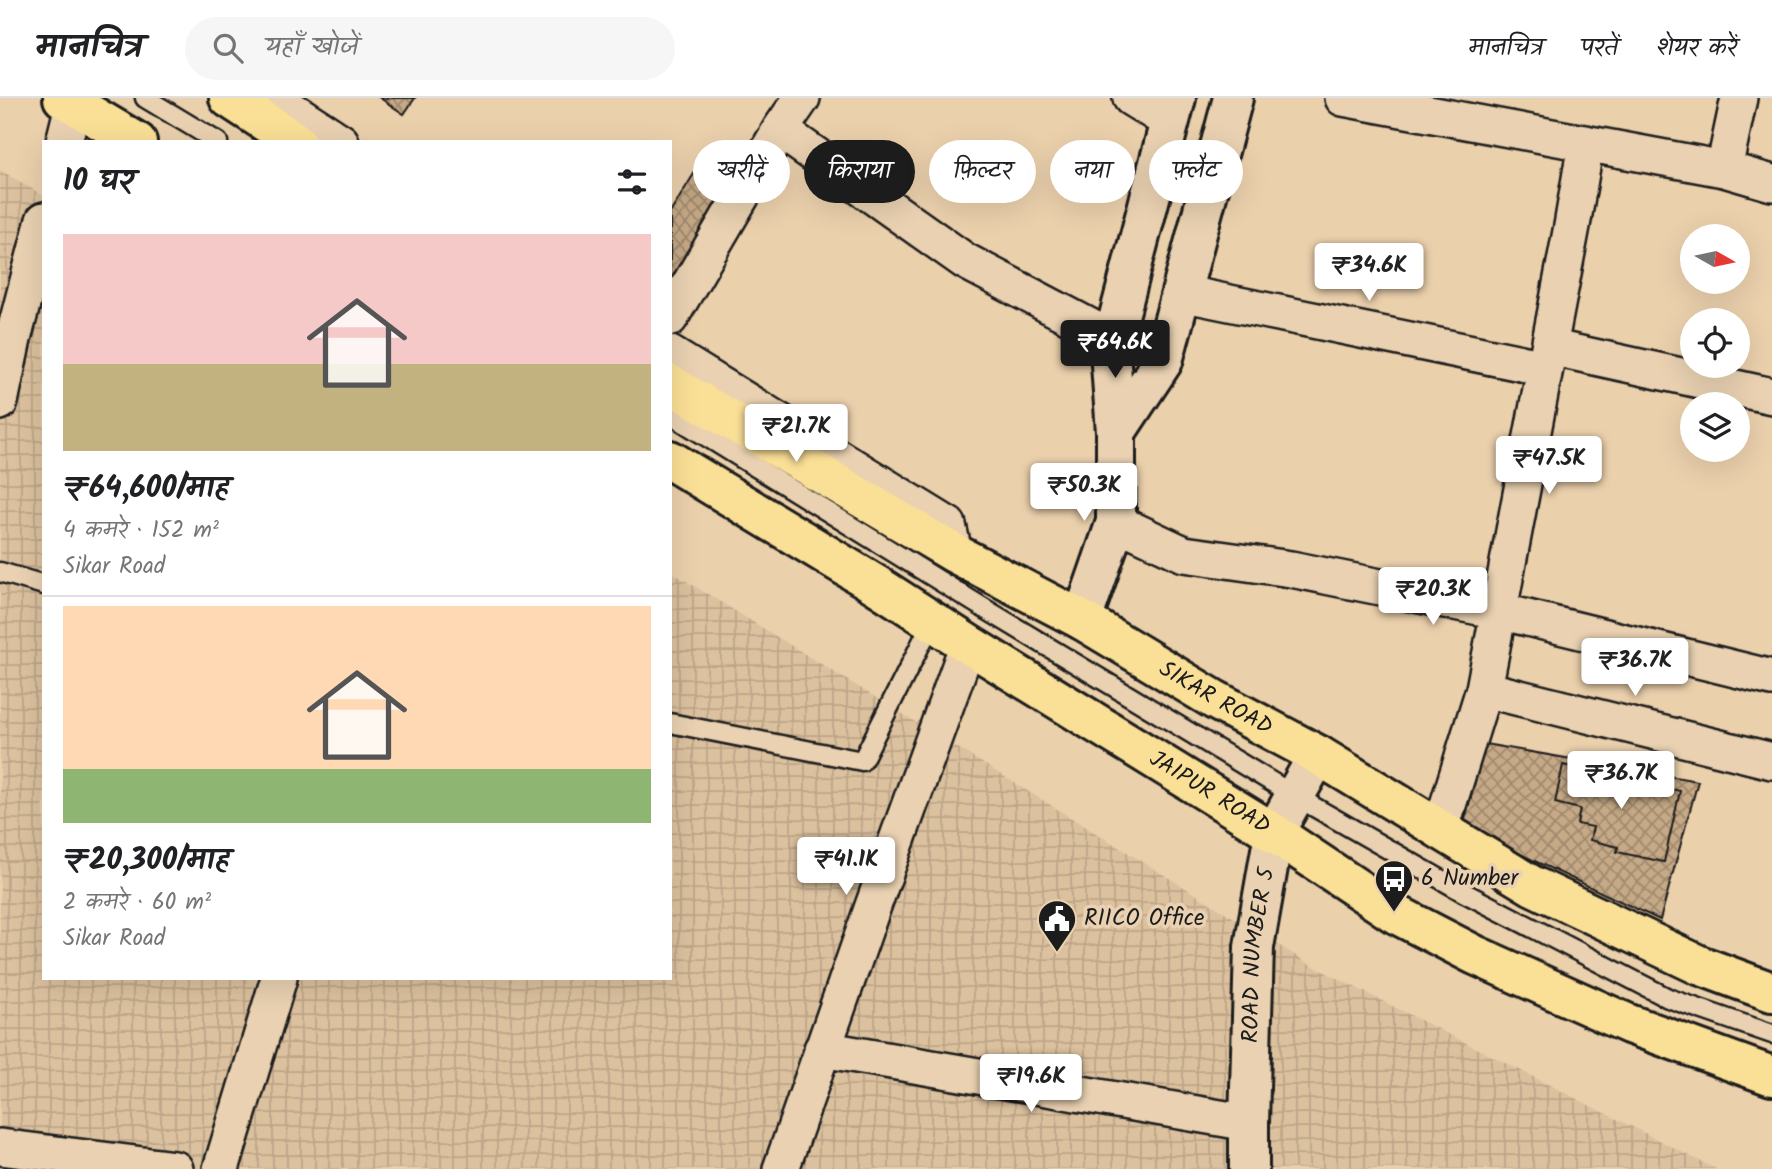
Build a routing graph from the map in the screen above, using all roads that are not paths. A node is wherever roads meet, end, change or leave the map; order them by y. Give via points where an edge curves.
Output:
1 (145, 98) edge
2 (802, 98) edge
3 (1131, 98) edge
4 (1233, 98) edge
5 (1343, 98) edge
6 (1739, 98) edge
7 (68, 101) edge
8 (257, 102) edge
9 (1173, 110) edge
10 (779, 130) junction
11 (64, 140) edge
12 (134, 140) edge
13 (215, 140) edge
14 (294, 140) edge
15 (337, 140) edge
16 (1586, 143) junction
17 (1724, 169) junction
18 (1772, 183) edge
19 (42, 228) edge
20 (1181, 293) junction
21 (672, 315) edge
22 (1114, 339) junction
23 (672, 355) edge
24 (1547, 357) junction
25 (672, 385) edge
26 (1772, 396) edge
27 (0, 402) edge
28 (672, 415) edge
29 (1116, 432) junction
30 (672, 461) edge
31 (1116, 522) junction
32 (954, 553) junction
33 (0, 572) edge
34 (42, 583) edge
35 (1499, 611) junction
36 (1083, 620) junction
37 (932, 622) junction
38 (968, 645) junction
39 (1772, 678) edge
40 (1484, 689) junction
41 (672, 723) edge
42 (1318, 755) junction
43 (1772, 761) edge
44 (1295, 796) junction
45 (1440, 831) junction
46 (1274, 833) junction
47 (278, 980) edge
48 (1772, 992) edge
49 (1772, 1034) edge
50 (822, 1049) junction
51 (1772, 1076) edge
52 (1249, 1123) junction
53 (0, 1147) edge
54 (174, 1169) edge
55 (221, 1169) edge
56 (781, 1169) edge
57 (1249, 1169) edge

1 - 13 lane
2 - 10 street
3 - 9 street
4 - 20 street
5 - 16 street
6 - 17 street
7 - 11 street
7 - 12 main road
8 - 14 main road
8 - 15 street
9 - 22 street
10 - 21 street
10 - 22 street via 965,261
16 - 17 street
16 - 24 street
17 - 18 street
19 - 27 street
20 - 24 street
20 - 29 street via 1163,361
22 - 29 street
23 - 32 street via 948,525
24 - 26 street
24 - 35 street
25 - 32 main road, SIKAR ROAD
28 - 44 lane
29 - 31 street
30 - 37 main road, JAIPUR ROAD
31 - 35 street via 1184,554 1291,569
31 - 36 street
32 - 36 main road, SIKAR ROAD
33 - 34 lane
35 - 39 street
35 - 40 street
36 - 42 main road, SIKAR ROAD
37 - 38 main road, JAIPUR ROAD
37 - 41 lane via 862,761
38 - 46 main road, JAIPUR ROAD
38 - 50 street
40 - 43 street
40 - 45 street
42 - 44 street, ROAD NUMBER 5
42 - 45 main road, SIKAR ROAD
44 - 46 street, ROAD NUMBER 5
44 - 49 lane via 1464,892 1668,998
45 - 48 main road, SIKAR ROAD via 1533,886 1699,965
46 - 51 main road, JAIPUR ROAD via 1394,913 1475,955 1629,1024
46 - 52 street, ROAD NUMBER 5 via 1254,947
47 - 55 street
50 - 52 street
50 - 56 street
52 - 57 street, ROAD NUMBER 5
53 - 54 street

